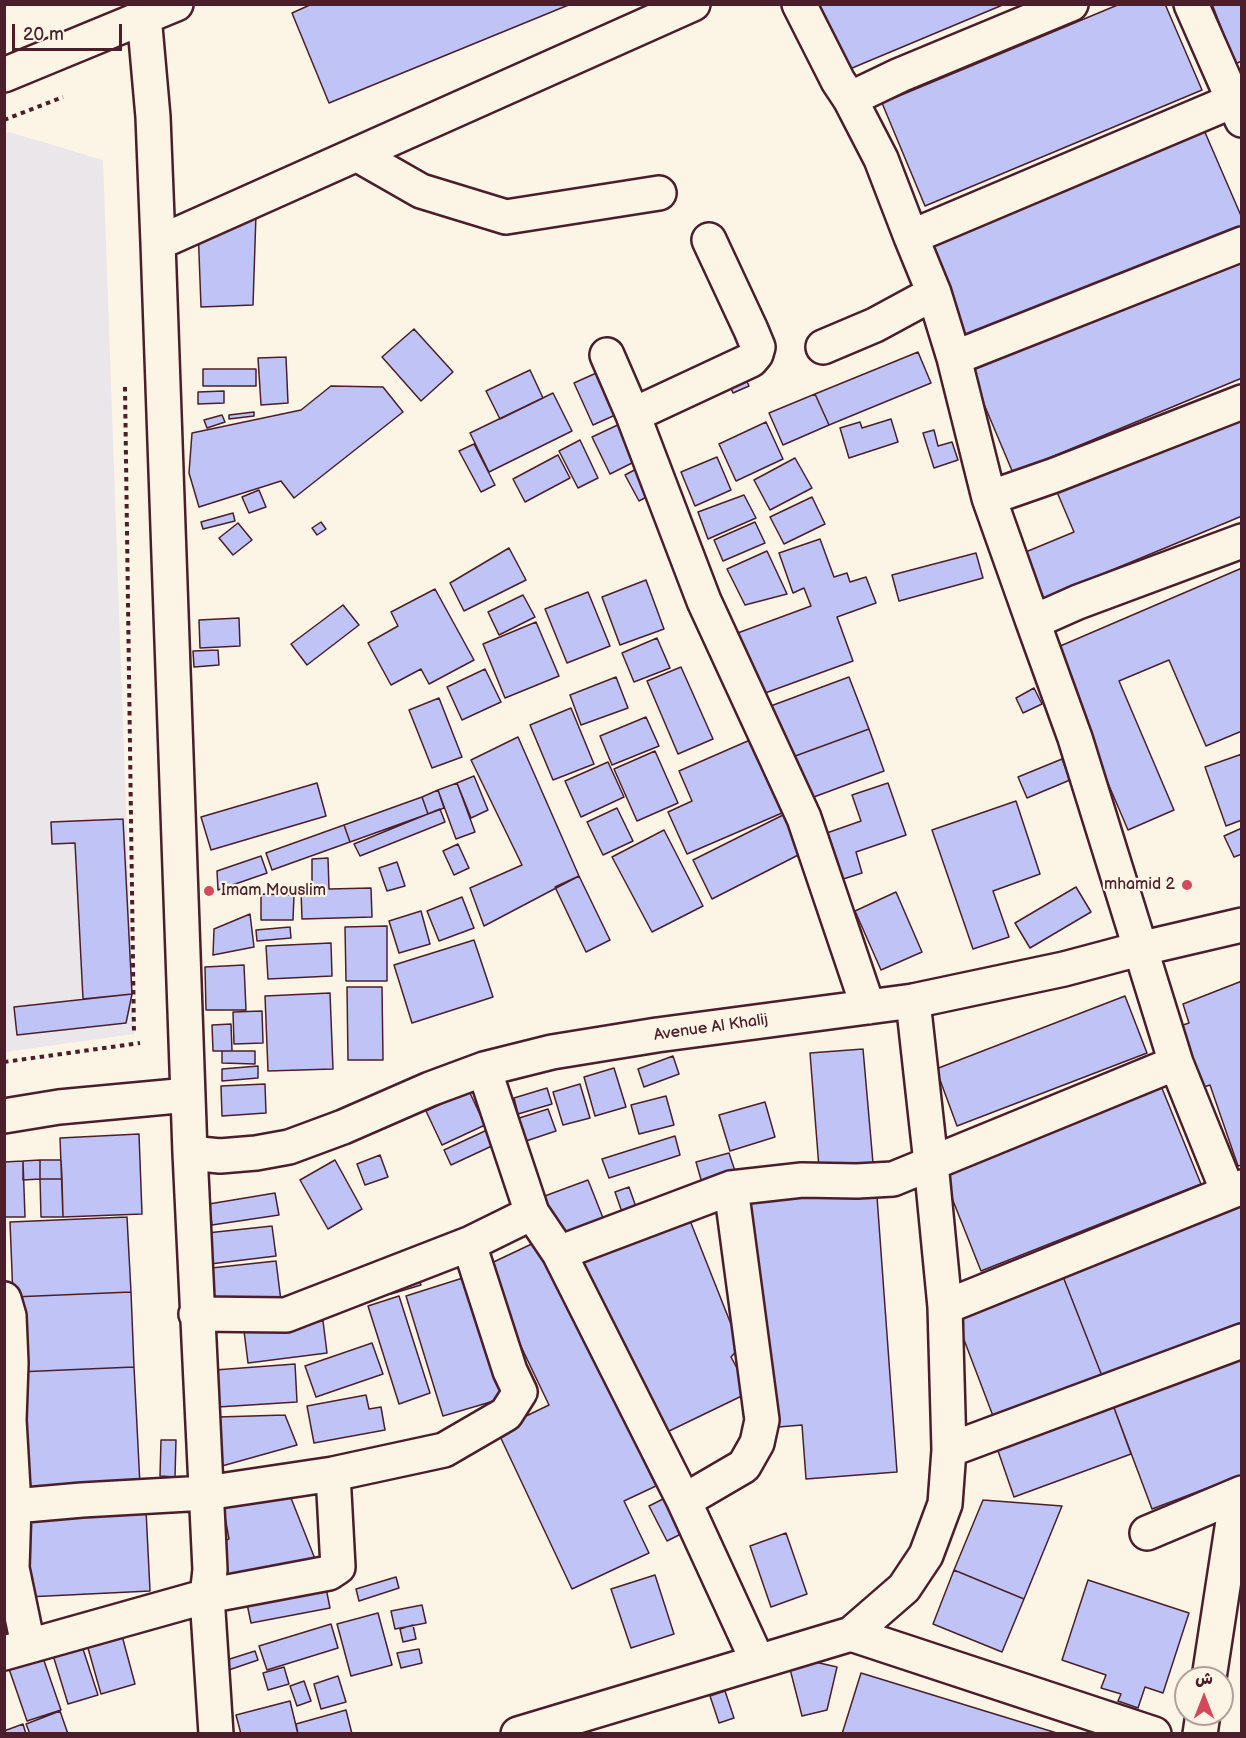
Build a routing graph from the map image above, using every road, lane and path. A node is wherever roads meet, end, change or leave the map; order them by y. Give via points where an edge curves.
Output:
1 (176, 4) edge
2 (693, 4) edge
3 (799, 4) edge
4 (1071, 4) edge
5 (1191, 4) edge
6 (143, 12) edge
7 (4, 75) edge
8 (63, 97) dead end
9 (850, 99) junction
10 (1239, 106) edge
11 (4, 120) edge
12 (358, 155) junction
13 (659, 193) dead end
14 (911, 237) junction
15 (709, 240) dead end
16 (158, 243) junction
17 (1242, 244) edge
18 (934, 293) junction
19 (823, 347) dead end
20 (607, 355) dead end
21 (954, 358) junction
22 (125, 378) dead end
23 (1242, 402) edge
24 (633, 415) junction
25 (989, 498) junction
26 (1242, 541) edge
27 (1033, 622) junction
28 (1242, 926) edge
29 (1139, 949) junction
30 (913, 1001) junction
31 (868, 1006) junction
32 (134, 1034) dead end
33 (140, 1043) dead end
34 (4, 1062) edge
35 (1176, 1063) junction
36 (484, 1069) junction
37 (188, 1095) junction
38 (4, 1116) edge
39 (190, 1153) junction
40 (932, 1163) junction
41 (731, 1188) junction
42 (1235, 1190) edge
43 (532, 1213) junction
44 (469, 1244) junction
45 (559, 1253) junction
46 (4, 1299) edge
47 (945, 1307) junction
48 (196, 1314) junction
49 (1242, 1341) edge
50 (8, 1364) edge
51 (949, 1450) junction
52 (333, 1474) junction
53 (206, 1493) junction
54 (1239, 1494) edge
55 (684, 1501) junction
56 (9, 1507) edge
57 (1147, 1533) dead end
58 (207, 1596) junction
59 (851, 1634) junction
60 (16, 1649) edge
61 (758, 1662) junction
62 (1211, 1666) edge
63 (609, 1722) edge
64 (216, 1734) edge
65 (518, 1734) edge
66 (1154, 1734) edge

1 - 6 street
2 - 12 street
3 - 9 street
4 - 9 street
5 - 10 street
6 - 7 street
6 - 16 street via 153,117
8 - 11 path
9 - 14 street via 881,159
10 - 14 street
12 - 13 street via 421,191 506,217
12 - 16 street
14 - 18 street
15 - 24 street via 751,330 758,347 756,354 751,360
16 - 37 street
17 - 21 street
18 - 19 street
18 - 21 street
20 - 24 street
21 - 25 street
22 - 32 path
23 - 25 street
24 - 31 street via 704,601 804,818
25 - 27 street
26 - 27 street
27 - 29 street via 1075,738
28 - 29 street, Avenue Al Khalij
29 - 30 street, Avenue Al Khalij
29 - 35 street
30 - 31 street, Avenue Al Khalij
30 - 40 street
31 - 36 street, Avenue Al Khalij via 552,1052
33 - 34 path
35 - 40 street
35 - 42 street
36 - 39 street, Avenue Al Khalij via 289,1147 220,1156
36 - 43 street
37 - 38 street
37 - 39 street
39 - 48 street
40 - 41 street via 893,1179 802,1180
40 - 47 street
41 - 45 street
41 - 55 street via 762,1420 757,1443 744,1466
42 - 47 street
43 - 44 street
43 - 45 street
44 - 48 street via 286,1315
44 - 52 street via 520,1392 506,1414 444,1450
45 - 55 street
46 - 50 street via 9,1316
47 - 51 street
48 - 53 street
49 - 51 street
50 - 56 street
51 - 59 street via 945,1504 926,1555 904,1588
52 - 53 street
52 - 58 street via 339,1567 329,1573
53 - 56 street
53 - 58 street via 210,1570
54 - 57 street
54 - 62 street
55 - 61 street
56 - 60 street
58 - 60 street
58 - 64 street
59 - 61 street
59 - 66 street
61 - 63 street
63 - 65 street

